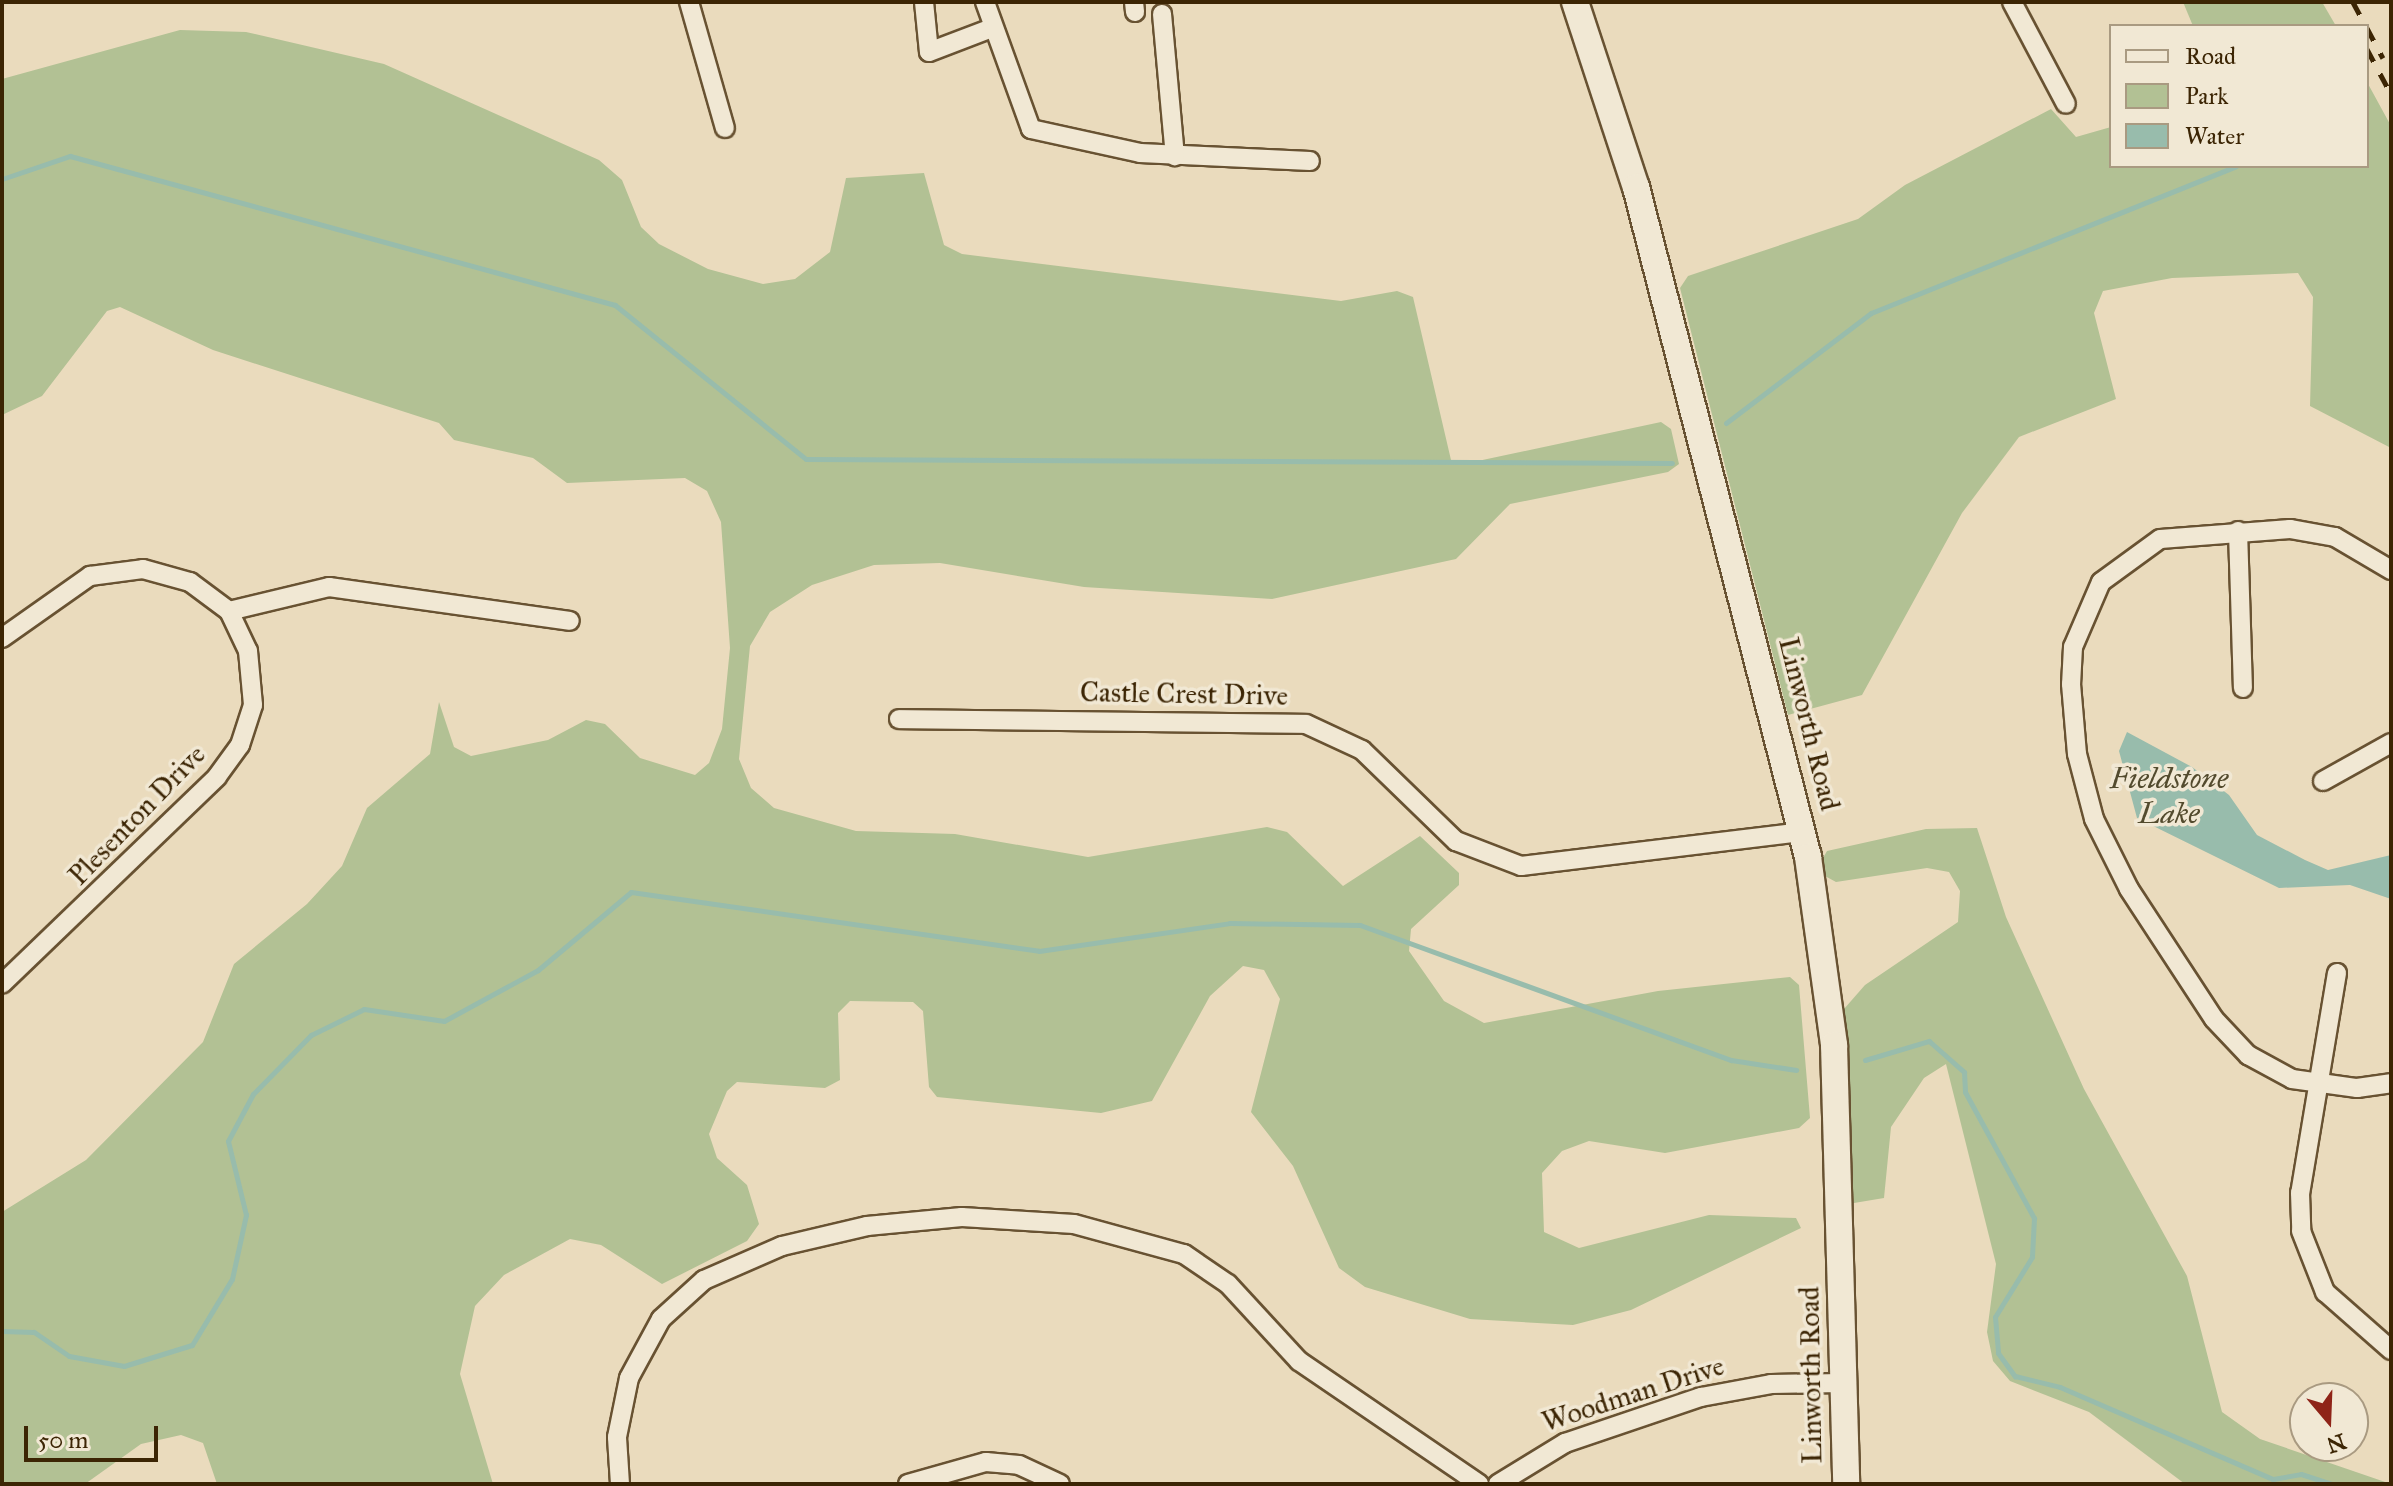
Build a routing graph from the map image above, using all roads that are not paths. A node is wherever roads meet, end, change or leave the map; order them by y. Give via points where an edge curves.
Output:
1 (689, 2) edge
2 (924, 2) edge
3 (985, 2) edge
4 (1575, 2) edge
5 (2012, 2) edge
6 (1162, 14) dead end
7 (992, 28) junction
8 (2066, 104) dead end
9 (725, 128) dead end
10 (1175, 156) junction
11 (1310, 161) dead end
12 (2238, 531) junction
13 (2391, 570) edge
14 (229, 611) junction
15 (570, 621) dead end
16 (2, 638) edge
17 (2243, 688) dead end
18 (899, 719) dead end
19 (2391, 743) edge
20 (2323, 781) dead end
21 (1803, 832) junction
22 (2337, 973) dead end
23 (2, 984) edge
24 (2391, 1083) edge
25 (2317, 1086) junction
26 (2391, 1350) edge
27 (1843, 1383) junction
28 (620, 1484) edge
29 (908, 1484) edge
30 (1060, 1484) edge
31 (1479, 1484) edge
32 (1498, 1484) edge
33 (1846, 1484) edge

1 - 9 street
2 - 7 street via 929,52
3 - 7 street
4 - 21 main road, Linworth Road via 1636,187
5 - 8 street
6 - 10 street
7 - 10 street via 1031,129
10 - 11 street
12 - 13 street via 2335,537
12 - 17 street
12 - 25 street via 2160,539 2101,582 2073,647 2077,754 2094,819 2129,889 2214,1019 2248,1055
14 - 15 street via 329,587
14 - 16 street via 190,582 143,569 90,576
14 - 23 street, Plesenton Drive via 251,662 253,705 240,745 157,837
18 - 21 street, Castle Crest Drive via 1306,724 1362,750 1456,841 1521,866
19 - 20 street
21 - 27 main road, Linworth Road via 1834,1045
22 - 25 street
24 - 25 street
25 - 26 street via 2300,1193 2310,1263 2346,1317
27 - 32 street, Woodman Drive via 1771,1384 1701,1397 1565,1443
27 - 33 main road, Linworth Road
28 - 31 street via 617,1437 629,1378 661,1319 704,1280 782,1246 867,1226 962,1217 1074,1224 1184,1254 1228,1284 1299,1361
29 - 30 street via 986,1462 1019,1465

